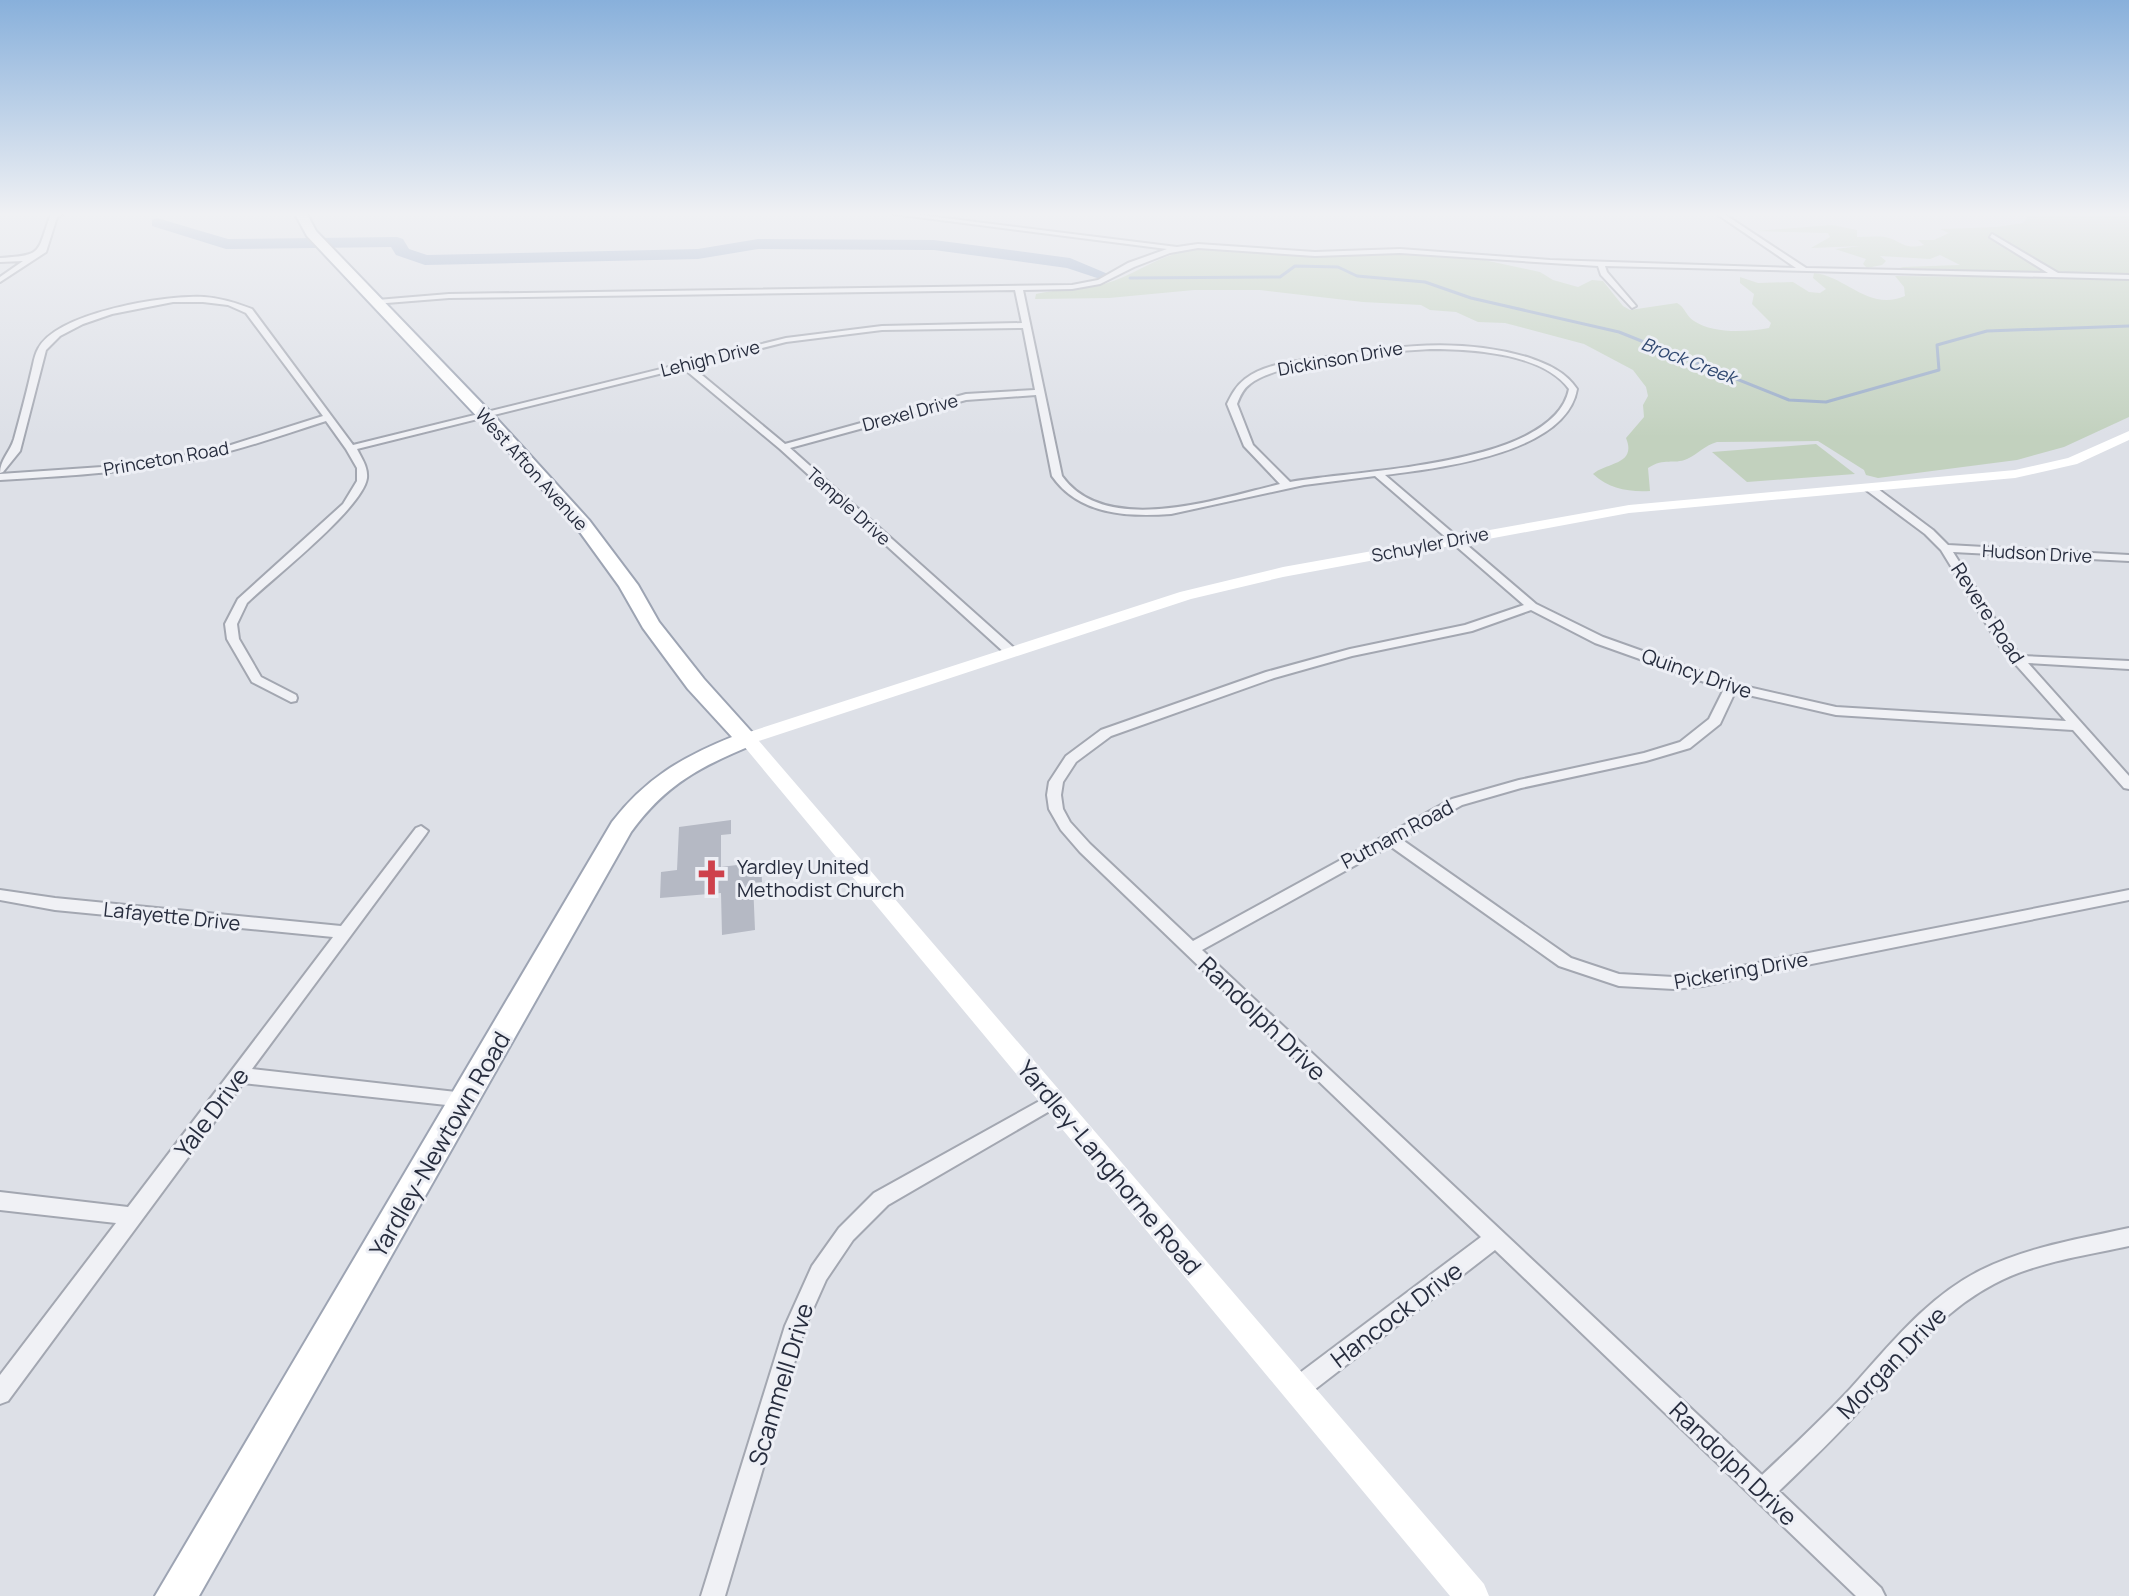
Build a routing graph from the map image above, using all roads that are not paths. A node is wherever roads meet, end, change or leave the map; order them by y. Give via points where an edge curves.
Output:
1 (364, 288) edge
2 (1028, 288) edge
3 (1616, 288) edge
4 (1019, 289) junction
5 (377, 302) junction
6 (1632, 306) dead end
7 (1027, 325) junction
8 (685, 365) junction
9 (1041, 392) junction
10 (482, 414) junction
11 (327, 418) junction
12 (2129, 435) edge
13 (783, 447) junction
14 (351, 448) junction
15 (0, 470) edge
16 (1376, 472) junction
17 (0, 477) edge
18 (1287, 485) junction
19 (1870, 488) junction
20 (1454, 540) junction
21 (1945, 548) junction
22 (2129, 558) edge
23 (1532, 606) junction
24 (1010, 651) junction
25 (2016, 659) junction
26 (2129, 665) edge
27 (1731, 687) junction
28 (291, 698) dead end
29 (2075, 726) junction
30 (747, 739) junction
31 (2129, 785) edge
32 (421, 831) dead end
33 (1389, 838) junction
34 (0, 895) edge
35 (2129, 895) edge
36 (345, 932) junction
37 (1191, 949) junction
38 (239, 1075) junction
39 (465, 1100) junction
40 (1054, 1100) junction
41 (0, 1201) edge
42 (134, 1216) junction
43 (2129, 1237) edge
44 (1495, 1238) junction
45 (1297, 1389) junction
46 (0, 1393) edge
47 (1762, 1491) junction
48 (176, 1596) edge
49 (713, 1596) edge
50 (1472, 1596) edge
51 (1873, 1596) edge

1 - 5 main road, West Afton Avenue
2 - 4 street
3 - 6 street
4 - 5 street via 449,296
4 - 7 street, Dickinson Drive
5 - 10 main road, West Afton Avenue
7 - 8 street, Lehigh Drive via 833,333
7 - 9 street, Dickinson Drive
8 - 10 street, Lehigh Drive
8 - 13 street, Temple Drive
9 - 13 street, Drexel Drive via 966,397
9 - 18 street, Dickinson Drive via 1057,476 1091,504 1122,511 1179,511
10 - 14 street, Lehigh Drive
10 - 30 main road, West Afton Avenue via 583,524 650,624
11 - 14 street
11 - 15 street via 244,308 212,301 157,303 96,317 51,339 42,349 15,451
11 - 17 street, Princeton Road via 175,460
12 - 19 street, Schuyler Drive via 2072,461 2015,474
13 - 24 street, Temple Drive
14 - 28 street via 362,468 362,481 347,506 242,601 231,624 233,639 256,679
16 - 18 street, Dickinson Drive
16 - 18 street, Dickinson Drive via 1483,455 1517,444 1541,431 1568,403 1571,386 1553,370 1517,357 1434,344 1384,348 1264,373 1245,383 1232,404 1249,446
16 - 20 street, Quincy Drive
19 - 20 street, Schuyler Drive via 1629,509
19 - 21 street, Revere Road
20 - 23 street, Quincy Drive
20 - 24 street, Schuyler Drive via 1231,583
21 - 22 street, Hudson Drive
21 - 25 street, Revere Road
23 - 27 street, Quincy Drive via 1599,640
23 - 37 street, Randolph Drive via 1468,628 1270,675 1106,733 1072,754 1056,782 1063,824
24 - 30 street, Schuyler Drive
25 - 26 street
25 - 29 street, Revere Road
27 - 29 street, Quincy Drive via 1862,715
27 - 33 street, Putnam Road via 1715,721 1678,748 1491,791 1433,813
29 - 31 street, Revere Road
30 - 39 main road, Yardley-Newtown Road via 679,769 635,808
30 - 40 street, Yardley-Langhorne Road
32 - 36 street, Yale Drive
33 - 35 street, Pickering Drive via 1548,953 1594,974 1644,983 1702,980
33 - 37 street, Putnam Road
34 - 36 street, Lafayette Drive
36 - 38 street, Yale Drive
37 - 44 street, Randolph Drive
38 - 39 street
38 - 42 street, Yale Drive
39 - 48 main road, Yardley-Newtown Road
40 - 45 street, Yardley-Langhorne Road
40 - 49 street, Scammell Drive via 881,1199 846,1234 819,1273 795,1326
41 - 42 street
42 - 46 street, Yale Drive
43 - 47 street, Morgan Drive via 2031,1260 1962,1290
44 - 45 street, Hancock Drive
44 - 47 street, Randolph Drive
45 - 50 street, Yardley-Langhorne Road
47 - 51 street, Randolph Drive

